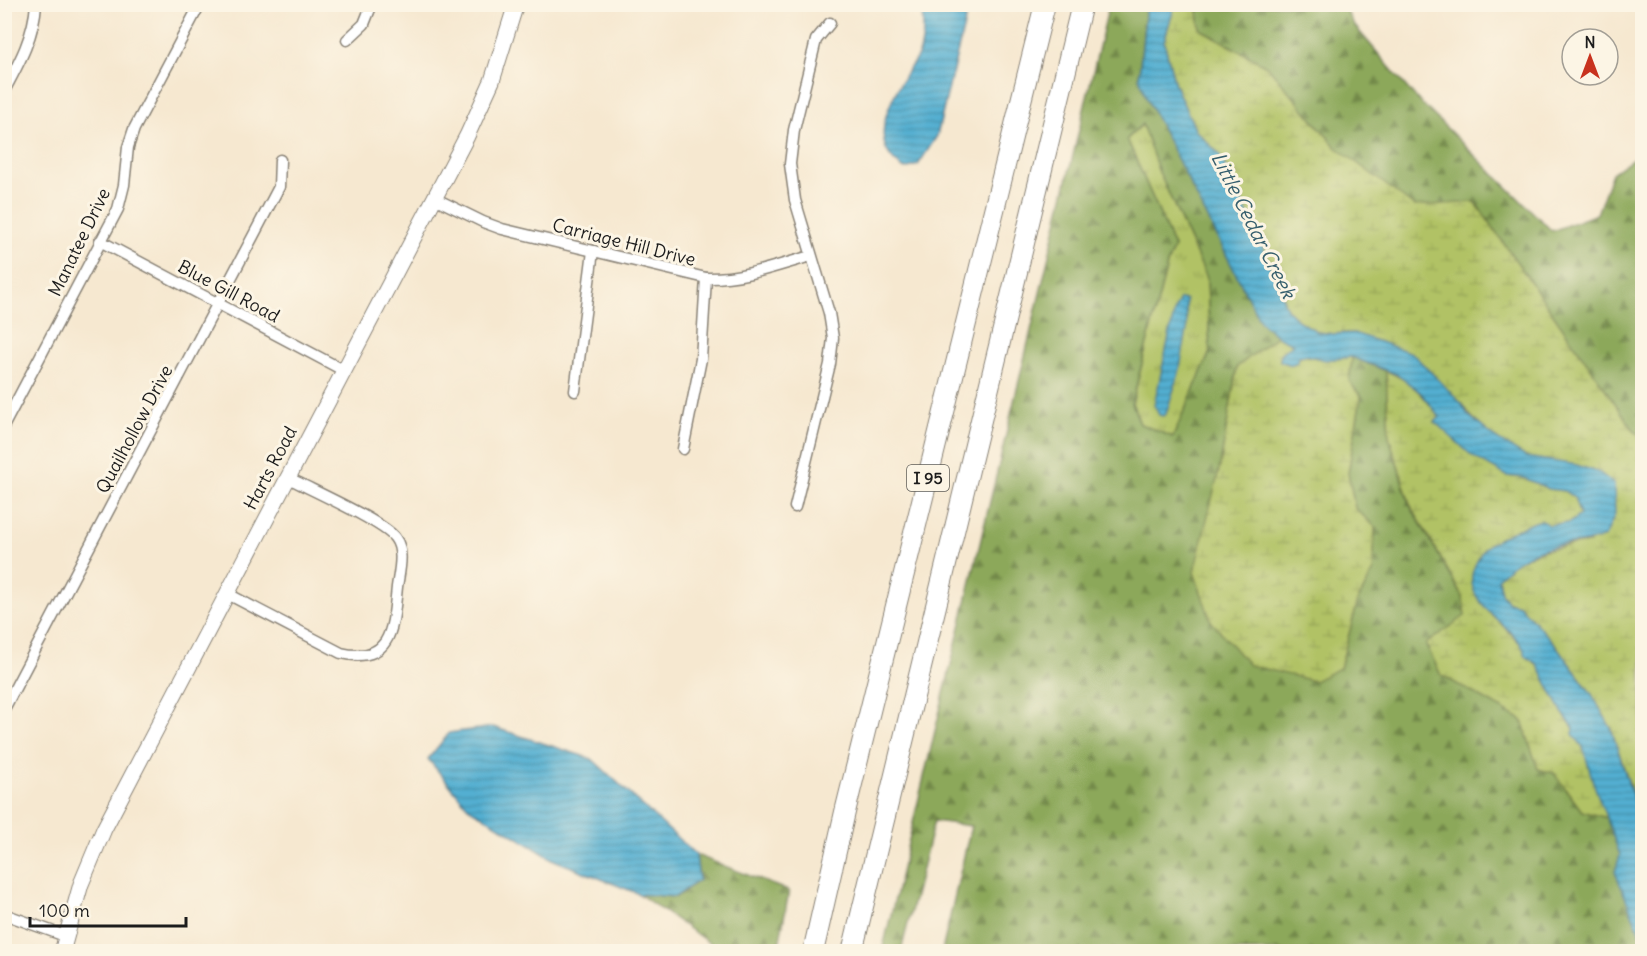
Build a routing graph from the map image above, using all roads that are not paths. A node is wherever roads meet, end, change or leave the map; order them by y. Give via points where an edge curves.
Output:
1 (36, 4) edge
2 (200, 4) edge
3 (372, 4) edge
4 (516, 4) edge
5 (1045, 4) edge
6 (1082, 4) edge
7 (830, 23) dead end
8 (347, 40) dead end
9 (4, 91) edge
10 (280, 160) dead end
11 (434, 198) junction
12 (100, 242) junction
13 (593, 251) junction
14 (811, 256) junction
15 (706, 278) junction
16 (219, 304) junction
17 (343, 370) junction
18 (574, 391) dead end
19 (9, 408) edge
20 (4, 425) edge
21 (682, 449) dead end
22 (287, 477) junction
23 (795, 507) dead end
24 (226, 593) junction
25 (4, 710) edge
26 (4, 914) edge
27 (63, 944) edge
28 (813, 951) edge
29 (852, 951) edge

1 - 9 street via 27,44
2 - 12 street, Manatee Drive via 134,129 125,162 122,197
3 - 8 street via 364,24
4 - 11 street, Harts Road via 492,81
5 - 28 highway, I 95
6 - 29 highway, I 95
7 - 14 street via 816,40 794,130 790,164 795,200
10 - 16 street, Quailhollow Drive via 279,187
11 - 13 street, Carriage Hill Drive via 502,229
11 - 17 street, Harts Road
12 - 16 street, Blue Gill Road
12 - 19 street, Manatee Drive
13 - 15 street, Carriage Hill Drive
13 - 18 street
14 - 15 street, Carriage Hill Drive via 747,275
14 - 23 street via 833,338
15 - 21 street via 701,359
16 - 17 street, Blue Gill Road
16 - 25 street, Quailhollow Drive
17 - 22 street, Harts Road
19 - 20 street, Manatee Drive
22 - 24 street, Harts Road
22 - 24 street via 382,527 396,539 400,557 393,630 387,642 365,655 341,653
24 - 27 street, Harts Road via 104,829 81,884
26 - 27 street

